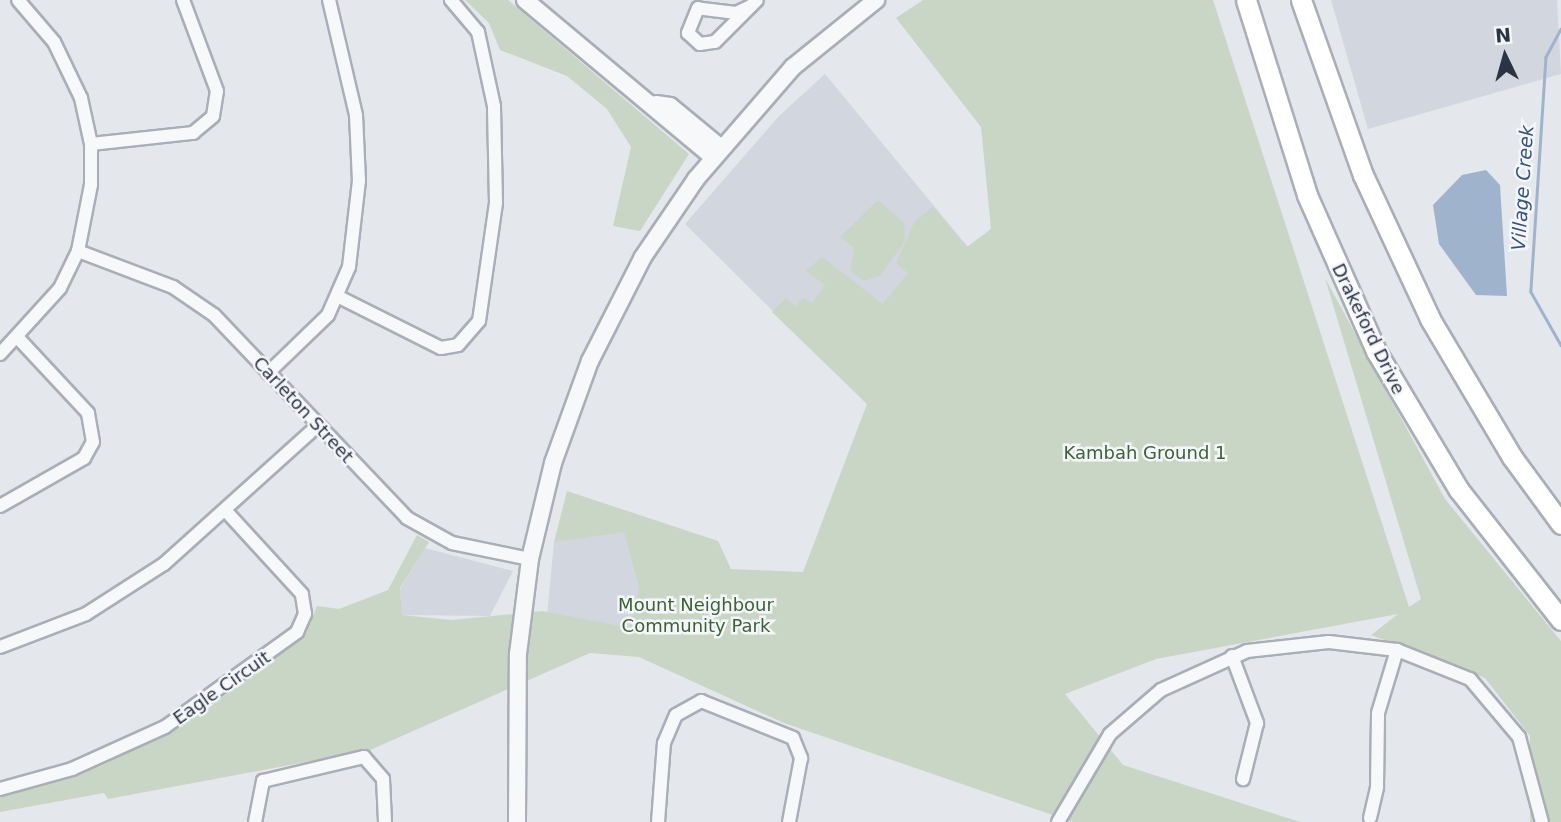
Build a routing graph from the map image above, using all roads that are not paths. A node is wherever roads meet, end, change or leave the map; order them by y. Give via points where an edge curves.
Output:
1 (18, 0) edge
2 (183, 0) edge
3 (329, 0) edge
4 (451, 0) edge
5 (525, 0) edge
6 (876, 0) edge
7 (1247, 0) edge
8 (1301, 0) edge
9 (754, 3) edge
10 (91, 144) junction
11 (717, 153) junction
12 (78, 251) junction
13 (339, 297) junction
14 (19, 339) junction
15 (0, 354) edge
16 (268, 373) junction
17 (317, 426) junction
18 (0, 506) edge
19 (226, 511) junction
20 (1561, 524) edge
21 (530, 559) junction
22 (1561, 620) edge
23 (0, 648) edge
24 (1398, 650) junction
25 (1232, 656) junction
26 (1243, 779) dead end
27 (0, 789) edge
28 (1370, 818) dead end
29 (255, 822) edge
30 (385, 822) edge
31 (517, 822) edge
32 (658, 822) edge
33 (789, 822) edge
34 (1058, 822) edge
35 (1542, 822) edge

1 - 10 street via 69,69
2 - 10 street via 217,91 213,116 193,132
3 - 13 street via 349,72 359,159 356,225
4 - 13 street via 468,16 485,49 494,106 496,203 479,321 458,345 441,348
5 - 11 street via 656,104 670,106
6 - 11 street via 793,67
7 - 22 highway, Drakeford Drive via 1308,199 1411,414 1459,490
8 - 20 highway via 1364,178 1465,382
9 - 9 street via 715,42 700,44 688,33 698,8 736,13
10 - 12 street via 91,185
11 - 21 street via 672,213 623,294 577,394
12 - 14 street via 45,310
12 - 16 street, Carleton Street via 194,299
13 - 16 street
14 - 15 street
14 - 18 street via 88,413 93,442 84,458
16 - 17 street, Carleton Street
17 - 19 street
17 - 21 street, Carleton Street via 396,510 429,533
19 - 23 street via 126,591
19 - 27 street, Eagle Circuit via 302,594 305,614 298,632 166,727 96,760
21 - 31 street via 518,654
24 - 25 street via 1294,643
24 - 28 street via 1378,713 1377,788
24 - 35 street via 1460,673 1496,705 1530,761
25 - 26 street via 1257,723
25 - 34 street via 1189,674 1135,710 1090,762
29 - 30 street via 263,781 364,757 383,779
32 - 33 street via 664,743 676,715 701,701 793,738 802,758

